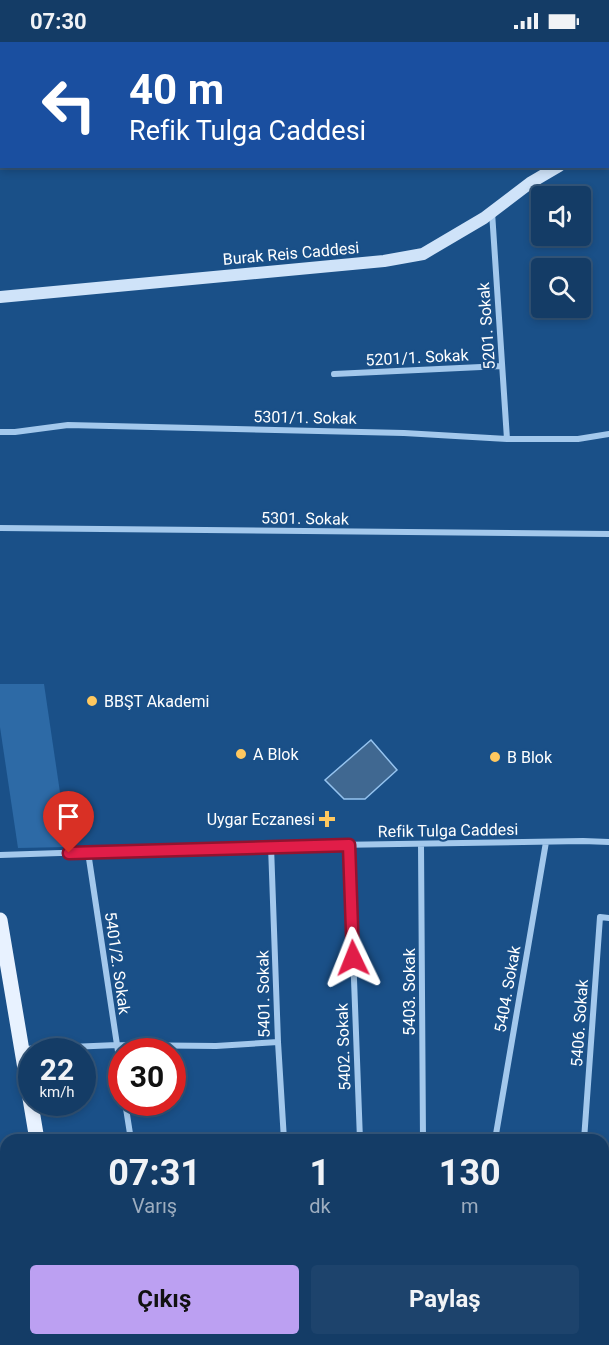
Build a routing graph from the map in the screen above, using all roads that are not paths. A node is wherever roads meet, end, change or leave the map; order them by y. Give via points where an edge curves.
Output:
1 (556, 168) edge
2 (492, 211) junction
3 (0, 297) edge
4 (502, 366) junction
5 (334, 375) dead end
6 (0, 432) edge
7 (609, 434) edge
8 (507, 439) junction
9 (0, 528) edge
10 (609, 534) edge
11 (546, 842) junction
12 (609, 842) edge
13 (421, 844) junction
14 (349, 845) junction
15 (271, 846) junction
16 (88, 852) junction
17 (0, 855) edge
18 (609, 918) edge
19 (0, 920) edge
20 (20, 1038) edge
21 (116, 1038) edge
22 (278, 1042) junction
23 (186, 1046) edge
24 (33, 1116) edge
25 (127, 1116) edge
26 (36, 1134) edge
27 (130, 1134) edge
28 (284, 1134) edge
29 (360, 1134) edge
30 (423, 1134) edge
31 (496, 1134) edge
32 (584, 1134) edge

1 - 2 main road, Burak Reis Caddesi
2 - 3 main road, Burak Reis Caddesi via 423,254 384,261
2 - 4 street, 5201. Sokak
4 - 5 street, 5201/1. Sokak
4 - 8 street, 5201. Sokak
6 - 8 street, 5301/1. Sokak via 68,425
7 - 8 street, 5301/1. Sokak via 578,439
9 - 10 street, 5301. Sokak
11 - 12 street, Refik Tulga Caddesi
11 - 13 street, Refik Tulga Caddesi
11 - 31 street, 5404. Sokak
13 - 14 street, Refik Tulga Caddesi
13 - 30 street, 5403. Sokak
14 - 15 street, Refik Tulga Caddesi
14 - 29 street, 5402. Sokak
15 - 16 street, Refik Tulga Caddesi
15 - 22 street, 5401. Sokak
16 - 17 street, Refik Tulga Caddesi
16 - 21 street, 5401/2. Sokak
18 - 32 street, 5406. Sokak via 600,917
19 - 20 main road
22 - 23 street
22 - 28 street, 5401. Sokak
24 - 26 main road
25 - 27 street

